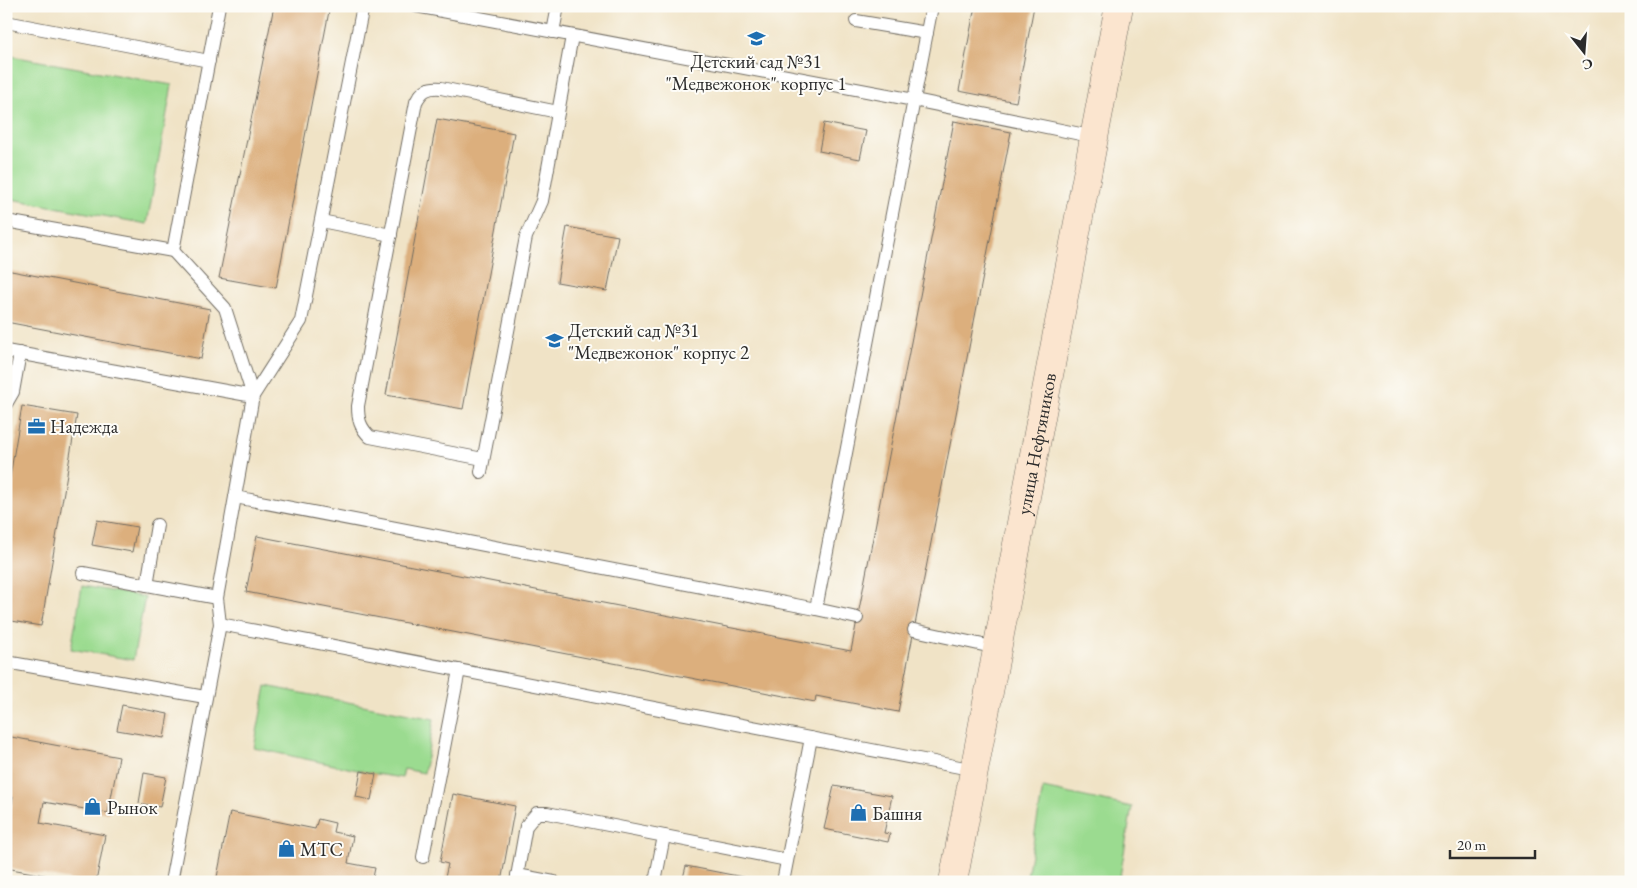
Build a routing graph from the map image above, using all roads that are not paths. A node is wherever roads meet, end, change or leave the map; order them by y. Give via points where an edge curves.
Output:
1 (219, 6) edge
2 (363, 6) edge
3 (416, 6) edge
4 (558, 6) edge
5 (932, 6) edge
6 (1118, 6) edge
7 (856, 21) dead end
8 (6, 22) edge
9 (553, 32) junction
10 (927, 34) junction
11 (572, 36) junction
12 (208, 60) junction
13 (914, 100) junction
14 (558, 112) junction
15 (1095, 138) junction
16 (6, 221) edge
17 (321, 221) junction
18 (391, 235) junction
19 (173, 250) junction
20 (6, 351) edge
21 (20, 353) junction
22 (254, 396) junction
23 (6, 404) edge
24 (483, 458) junction
25 (481, 472) dead end
26 (235, 497) junction
27 (157, 525) dead end
28 (83, 574) dead end
29 (146, 585) junction
30 (217, 598) junction
31 (816, 609) junction
32 (857, 618) dead end
33 (220, 624) junction
34 (914, 630) dead end
35 (997, 648) junction
36 (6, 662) edge
37 (459, 670) junction
38 (205, 697) junction
39 (811, 738) junction
40 (975, 770) junction
41 (664, 836) junction
42 (422, 857) dead end
43 (787, 860) junction
44 (516, 878) edge
45 (171, 882) edge
46 (554, 882) edge
47 (655, 882) edge
48 (783, 882) edge
49 (952, 882) edge

1 - 12 lane
2 - 17 lane
3 - 9 lane
4 - 9 lane
5 - 10 lane
6 - 15 main road, улица Нефтяников
7 - 10 lane
8 - 12 lane
9 - 11 lane
10 - 13 lane
11 - 13 lane
11 - 14 lane
12 - 19 lane
13 - 15 lane
13 - 31 lane
14 - 18 lane via 441,88 430,88 421,93 416,102
14 - 24 lane via 542,201 526,237
15 - 35 main road, улица Нефтяников
16 - 19 lane
17 - 18 lane
17 - 22 lane via 302,321
18 - 24 lane via 358,406 361,428 370,437
19 - 22 lane via 225,308
20 - 21 lane
21 - 22 lane
21 - 23 lane via 13,392
22 - 26 lane
24 - 25 lane
26 - 30 lane
26 - 31 lane
27 - 29 lane
28 - 29 lane
29 - 30 lane
30 - 33 lane
31 - 32 lane
33 - 37 lane
33 - 38 lane
34 - 35 lane
35 - 40 main road, улица Нефтяников
36 - 38 lane
37 - 39 lane
37 - 42 lane
38 - 45 lane
39 - 40 lane
39 - 43 lane
40 - 49 main road, улица Нефтяников
41 - 43 lane
41 - 44 lane via 537,813 526,826
41 - 47 lane
43 - 48 lane
44 - 46 lane

